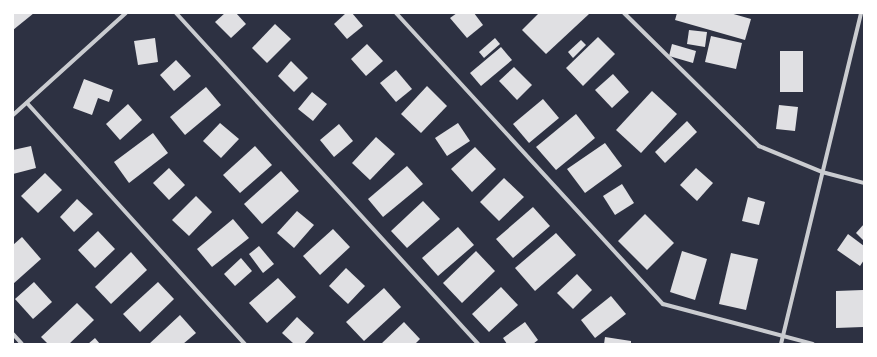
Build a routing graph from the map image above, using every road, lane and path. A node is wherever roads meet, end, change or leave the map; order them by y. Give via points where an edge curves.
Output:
1 (126, 13) edge
2 (176, 13) edge
3 (396, 13) edge
4 (624, 13) edge
5 (861, 13) edge
6 (862, 21) edge
7 (27, 103) junction
8 (13, 115) edge
9 (822, 172) junction
10 (864, 183) edge
11 (13, 334) edge
12 (783, 337) junction
13 (22, 344) edge
14 (245, 344) edge
15 (478, 344) edge
16 (781, 344) edge
17 (813, 344) edge

1 - 7 street
2 - 15 street
3 - 12 street via 663,304
4 - 9 street via 759,146
5 - 6 street
6 - 9 street
7 - 8 street
7 - 14 street
9 - 10 street
9 - 12 street
11 - 13 street
12 - 16 street
12 - 17 street

